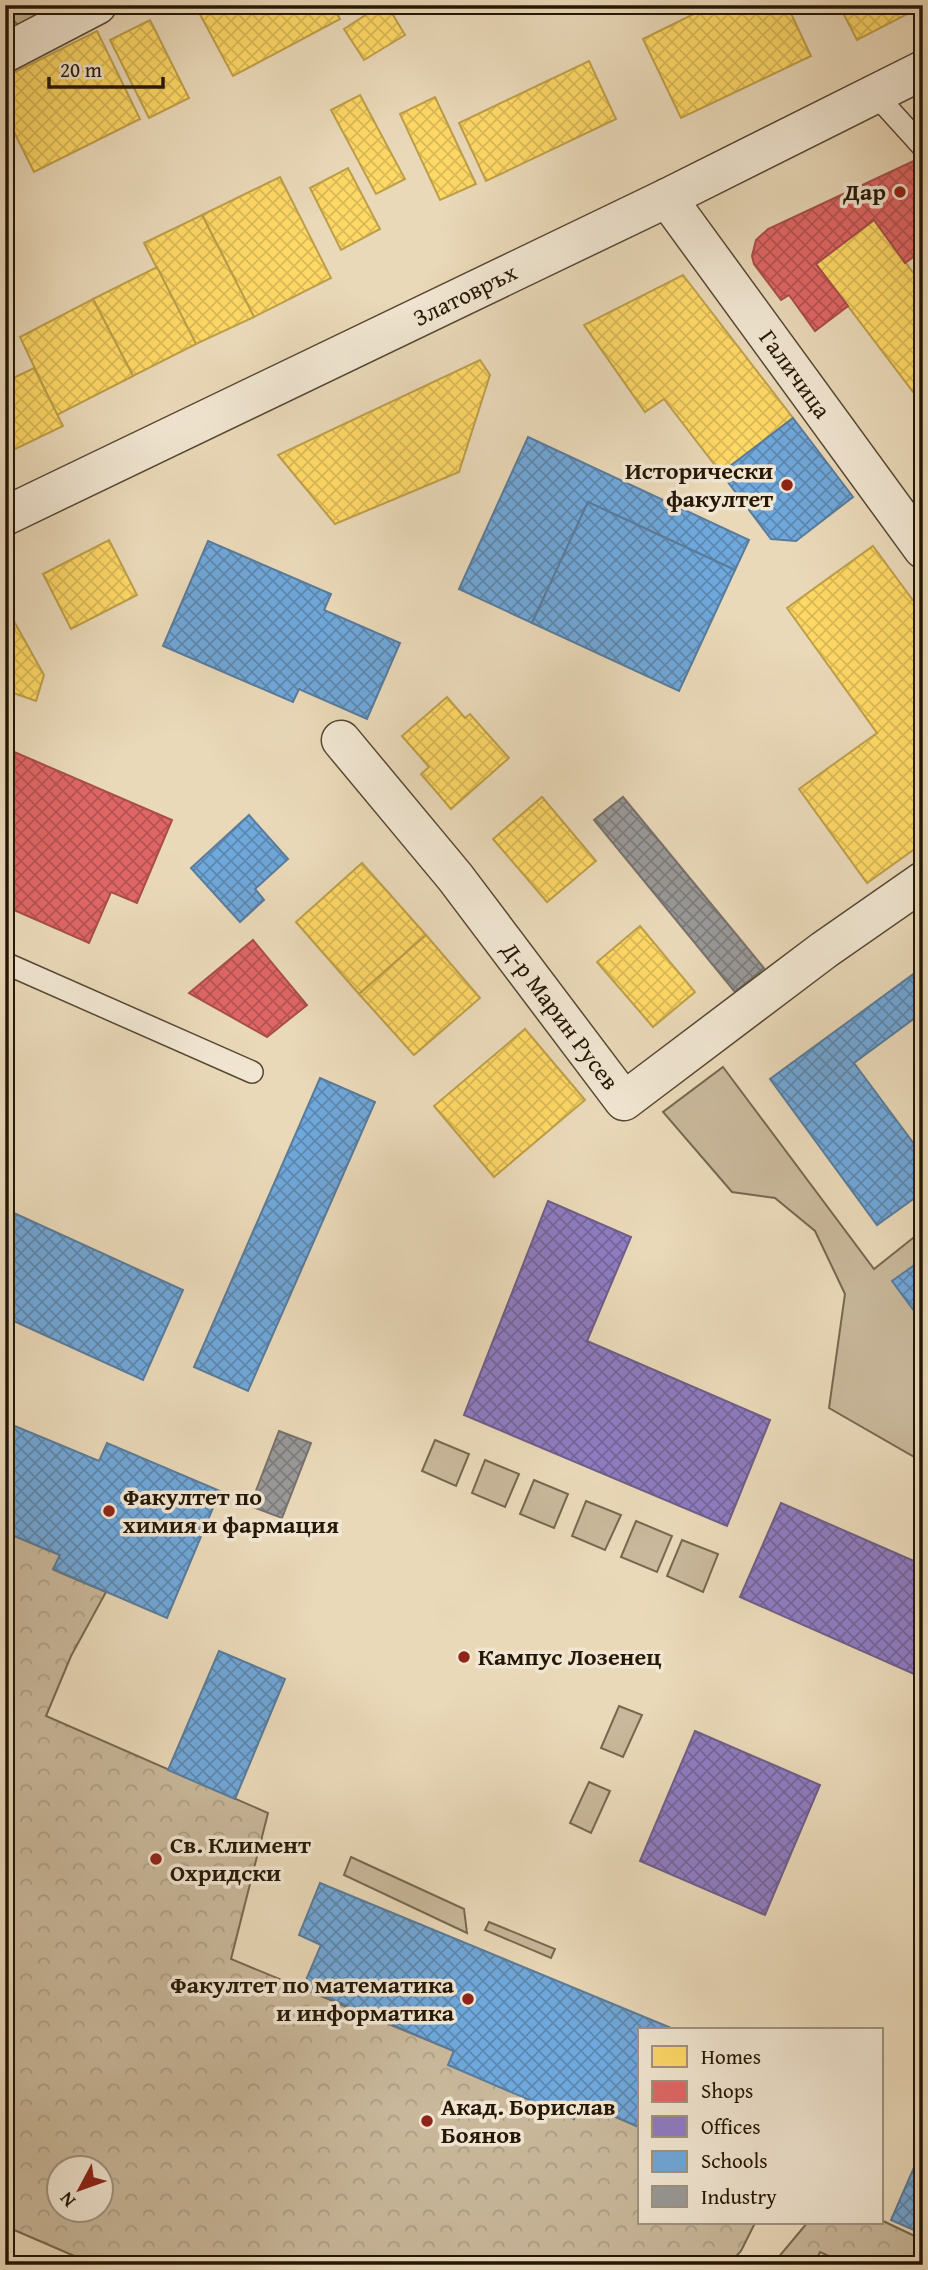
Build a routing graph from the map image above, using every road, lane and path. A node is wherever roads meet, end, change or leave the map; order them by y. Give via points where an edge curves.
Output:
1 (97, 5) edge
2 (5, 53) edge
3 (923, 70) edge
4 (875, 94) junction
5 (923, 147) edge
6 (667, 198) junction
7 (5, 516) edge
8 (923, 549) edge
9 (341, 740) dead end
10 (923, 881) edge
11 (5, 964) edge
12 (252, 1072) dead end

1 - 2 street
3 - 4 street, Златовръх
4 - 5 lane
4 - 6 street, Златовръх
6 - 7 street, Златовръх
6 - 8 street, Галичица
9 - 10 street, Д-р Марин Русев via 455,877 624,1101
11 - 12 lane

